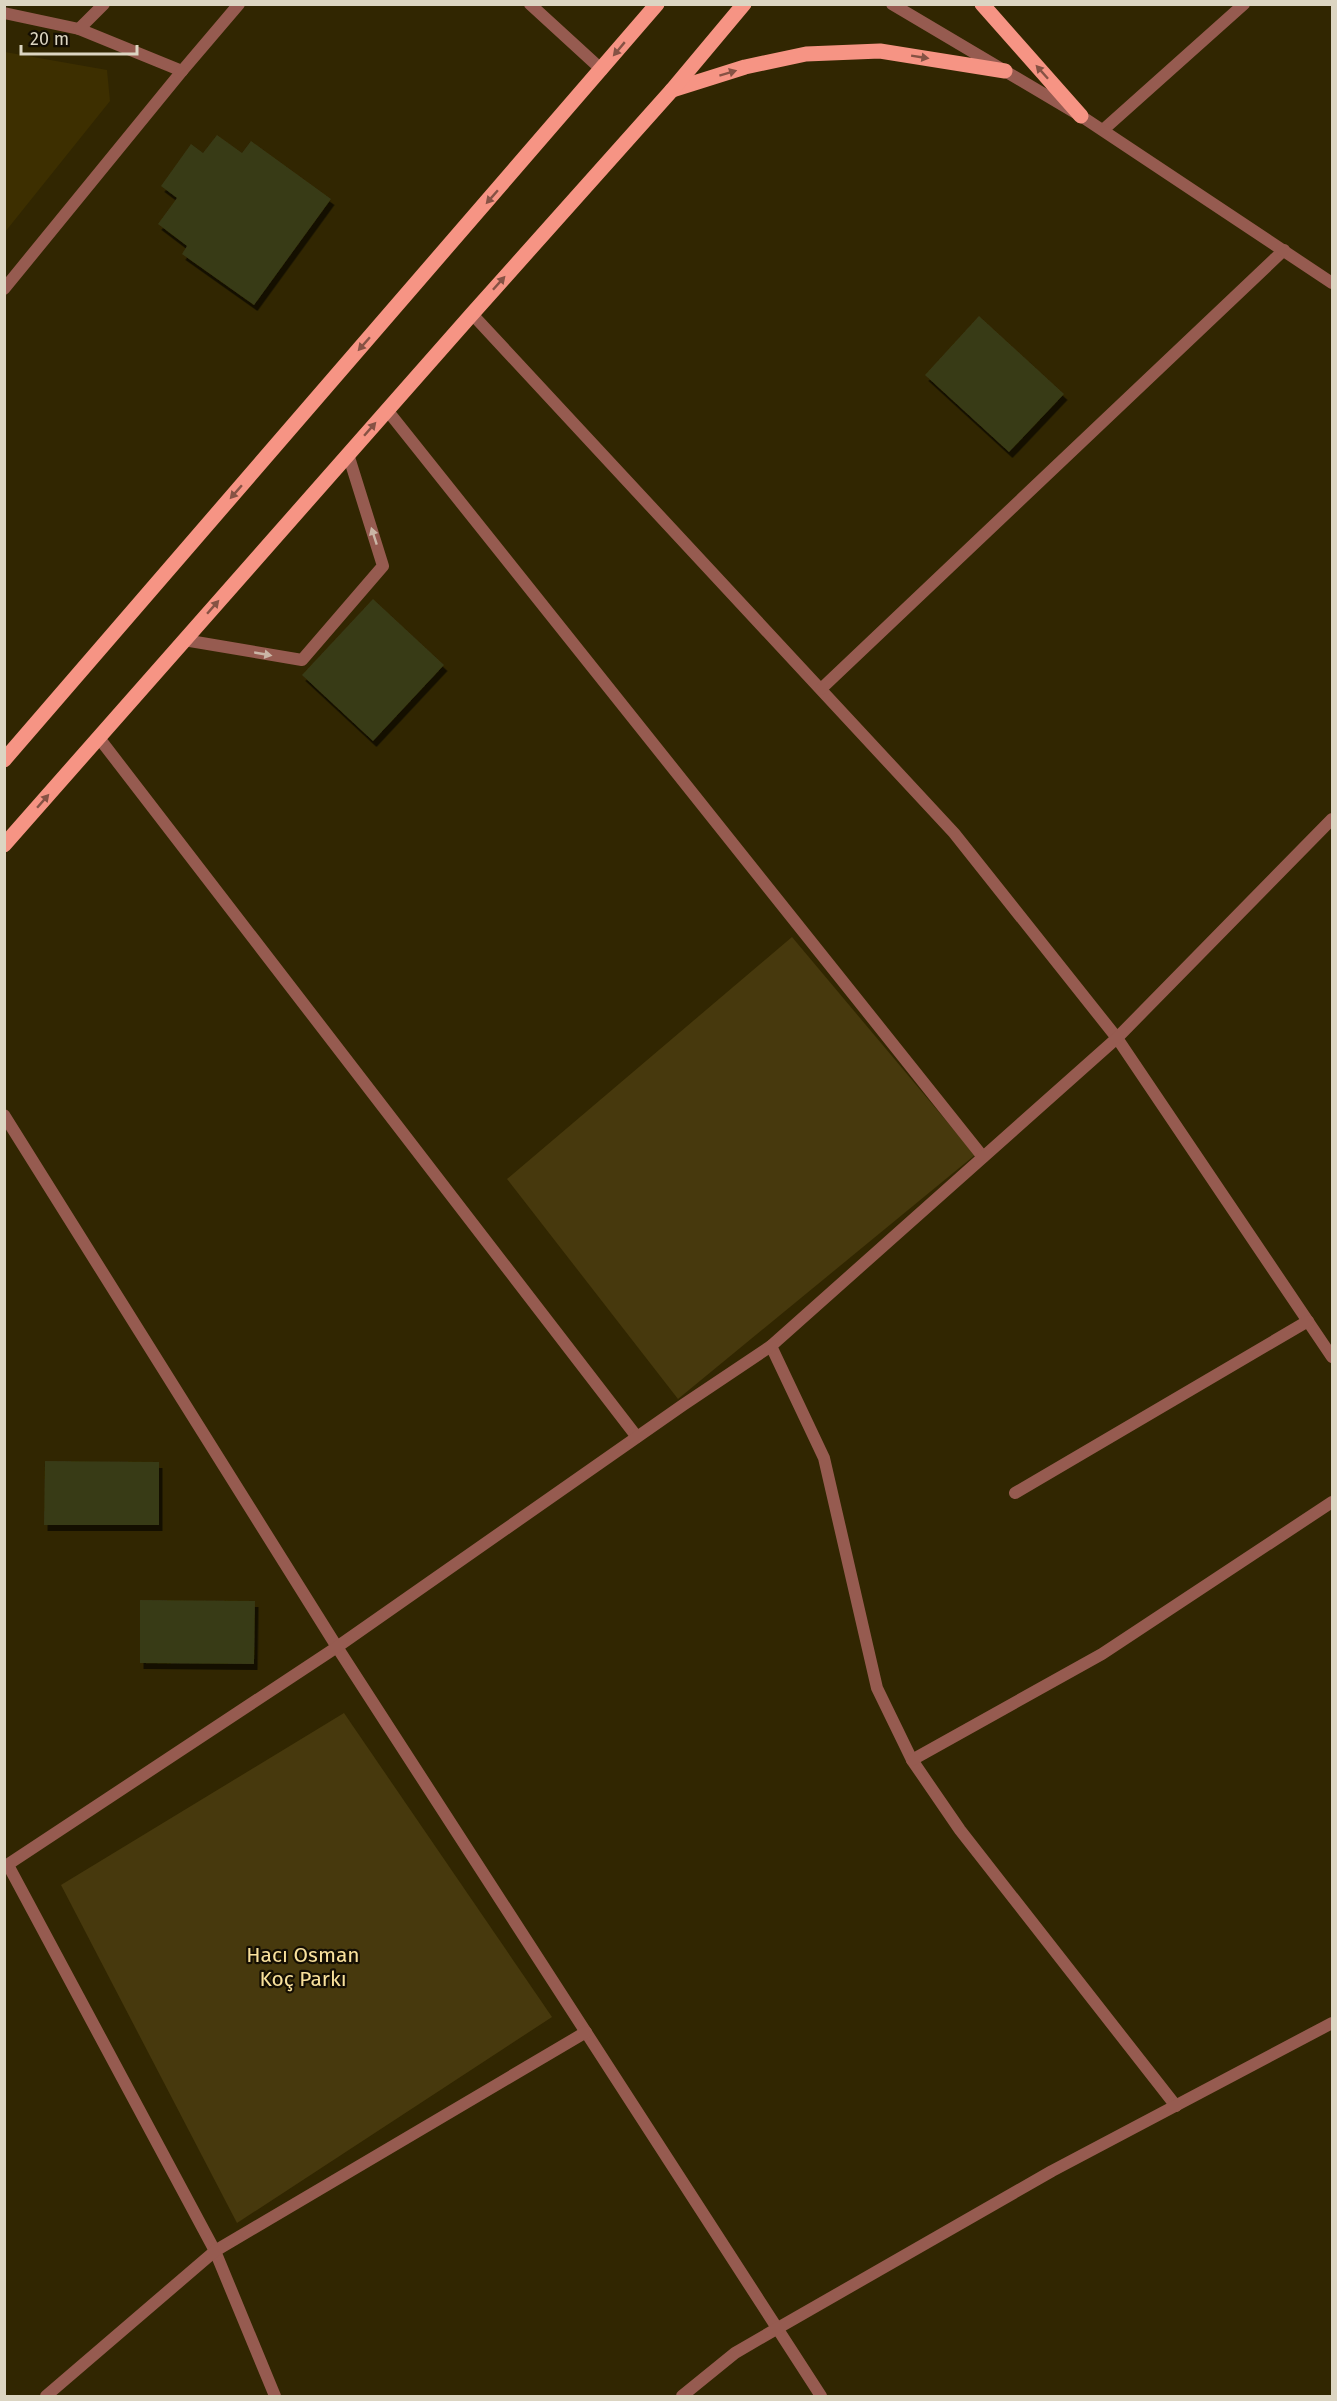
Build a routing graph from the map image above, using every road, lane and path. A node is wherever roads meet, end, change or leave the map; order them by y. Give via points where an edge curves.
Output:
1 (104, 4) edge
2 (239, 4) edge
3 (530, 4) edge
4 (657, 4) edge
5 (744, 4) edge
6 (892, 4) edge
7 (982, 4) edge
8 (1244, 4) edge
9 (4, 12) edge
10 (79, 29) junction
11 (602, 70) junction
12 (182, 71) junction
13 (1005, 71) junction
14 (672, 90) junction
15 (1081, 116) junction
16 (1103, 130) junction
17 (1284, 250) junction
18 (1332, 283) edge
19 (4, 289) edge
20 (472, 314) junction
21 (387, 410) junction
22 (348, 454) junction
23 (184, 640) junction
24 (821, 690) junction
25 (99, 738) junction
26 (4, 760) edge
27 (1331, 823) edge
28 (4, 845) edge
29 (1117, 1038) junction
30 (4, 1115) edge
31 (983, 1157) junction
32 (1308, 1321) junction
33 (771, 1346) junction
34 (1332, 1357) edge
35 (637, 1437) junction
36 (1015, 1493) dead end
37 (1332, 1502) edge
38 (337, 1647) junction
39 (912, 1760) junction
40 (6, 1866) edge
41 (1331, 2027) edge
42 (586, 2032) junction
43 (1176, 2106) junction
44 (215, 2251) junction
45 (778, 2328) junction
46 (46, 2397) edge
47 (275, 2397) edge
48 (682, 2397) edge
49 (821, 2397) edge

1 - 10 street
2 - 12 street
3 - 11 street
4 -> 11 main road
5 - 14 main road
6 - 13 street
15 -> 7 main road
8 - 16 street
9 - 10 street
10 - 12 street
11 -> 26 main road
12 - 19 street
14 -> 13 main road via 746,67 806,54 880,51
13 - 15 street
20 -> 14 main road
15 - 16 street
16 - 17 street
17 - 18 street
17 - 24 street
20 - 21 main road
20 - 24 street
22 -> 21 main road
21 - 31 street
23 -> 22 main road
23 -> 22 street via 302,660 383,566
23 - 25 main road
24 - 29 street via 954,833
28 -> 25 main road
25 - 35 street
27 - 29 street
29 - 31 street
29 - 32 street
30 - 38 street
31 - 33 street
32 - 34 street
32 - 36 street
33 - 35 street
33 - 39 street via 824,1458 877,1688
35 - 38 street
37 - 39 street via 1101,1654
38 - 40 street
38 - 42 street
39 - 43 street via 960,1830
40 - 44 street
41 - 43 street
42 - 44 street
42 - 45 street
43 - 45 street
44 - 46 street
44 - 47 street
45 - 48 street via 735,2353
45 - 49 street

